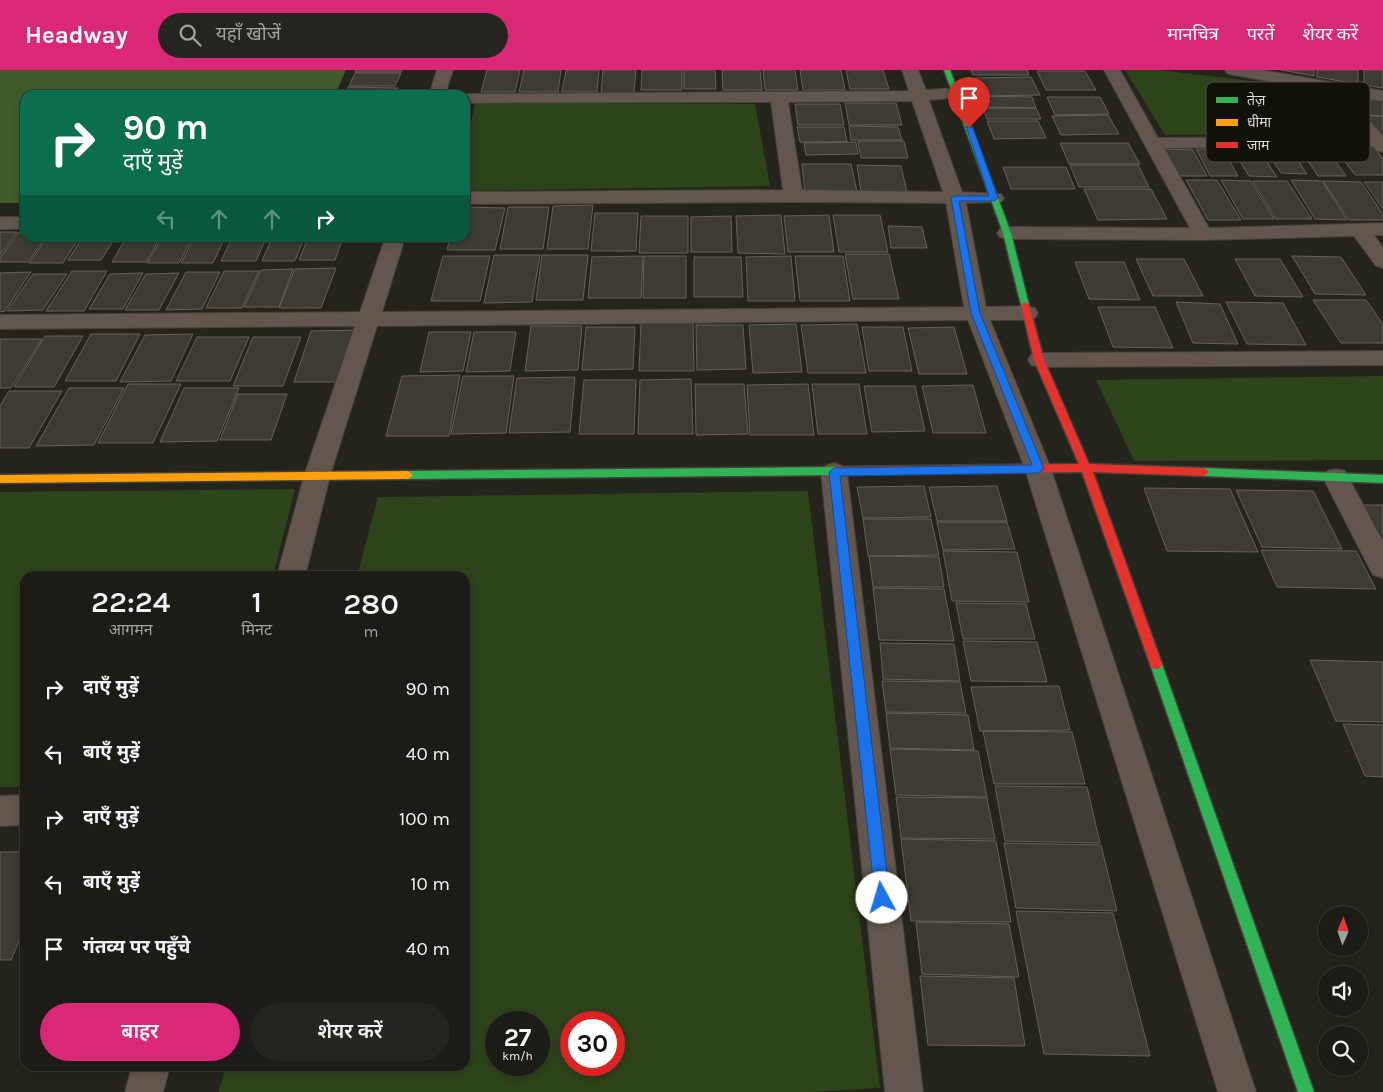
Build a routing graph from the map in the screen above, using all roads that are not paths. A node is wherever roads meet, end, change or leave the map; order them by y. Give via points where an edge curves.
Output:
1 (445, 70) edge
2 (910, 70) edge
3 (947, 70) edge
4 (1112, 70) edge
5 (1232, 70) edge
6 (1301, 82) edge
7 (439, 90) edge
8 (956, 93) junction
9 (1370, 94) edge
10 (779, 96) junction
11 (920, 96) junction
12 (1383, 96) edge
13 (470, 98) edge
14 (1370, 133) edge
15 (1153, 143) junction
16 (1206, 143) edge
17 (1380, 144) edge
18 (793, 196) junction
19 (470, 198) edge
20 (955, 198) junction
21 (994, 198) junction
22 (0, 223) edge
23 (20, 223) edge
24 (1358, 229) junction
25 (1383, 229) edge
26 (1007, 233) junction
27 (1203, 234) junction
28 (394, 242) edge
29 (1383, 262) edge
30 (976, 313) junction
31 (1027, 313) junction
32 (370, 318) junction
33 (0, 322) edge
34 (1383, 358) edge
35 (1039, 360) junction
36 (1087, 468) junction
37 (1038, 469) junction
38 (834, 472) junction
39 (317, 476) junction
40 (1336, 478) junction
41 (0, 479) edge
42 (1383, 479) edge
43 (1383, 567) edge
44 (291, 571) edge
45 (20, 810) edge
46 (0, 811) edge
47 (150, 1071) edge
48 (144, 1092) edge
49 (904, 1092) edge
50 (1237, 1092) edge
51 (1306, 1092) edge

1 - 7 street
2 - 11 street
3 - 8 street
4 - 15 street
5 - 6 street
8 - 11 street
8 - 21 street
9 - 12 street
10 - 11 street
10 - 13 street
10 - 18 street
11 - 20 street
14 - 17 street
15 - 16 street
15 - 27 street
18 - 19 street
18 - 20 street
20 - 21 street
20 - 30 street
21 - 26 street
22 - 23 street
24 - 25 street
24 - 27 street
24 - 29 street
26 - 27 street
26 - 31 street
28 - 32 street
30 - 31 street
30 - 32 street
30 - 37 street
31 - 35 street
32 - 33 street
32 - 39 street
34 - 35 street
35 - 36 street
36 - 37 street
36 - 40 street
36 - 51 street
37 - 38 street
37 - 50 street
38 - 39 street
38 - 49 street
39 - 41 street
39 - 44 street
40 - 42 street
40 - 43 street
45 - 46 street
47 - 48 street

